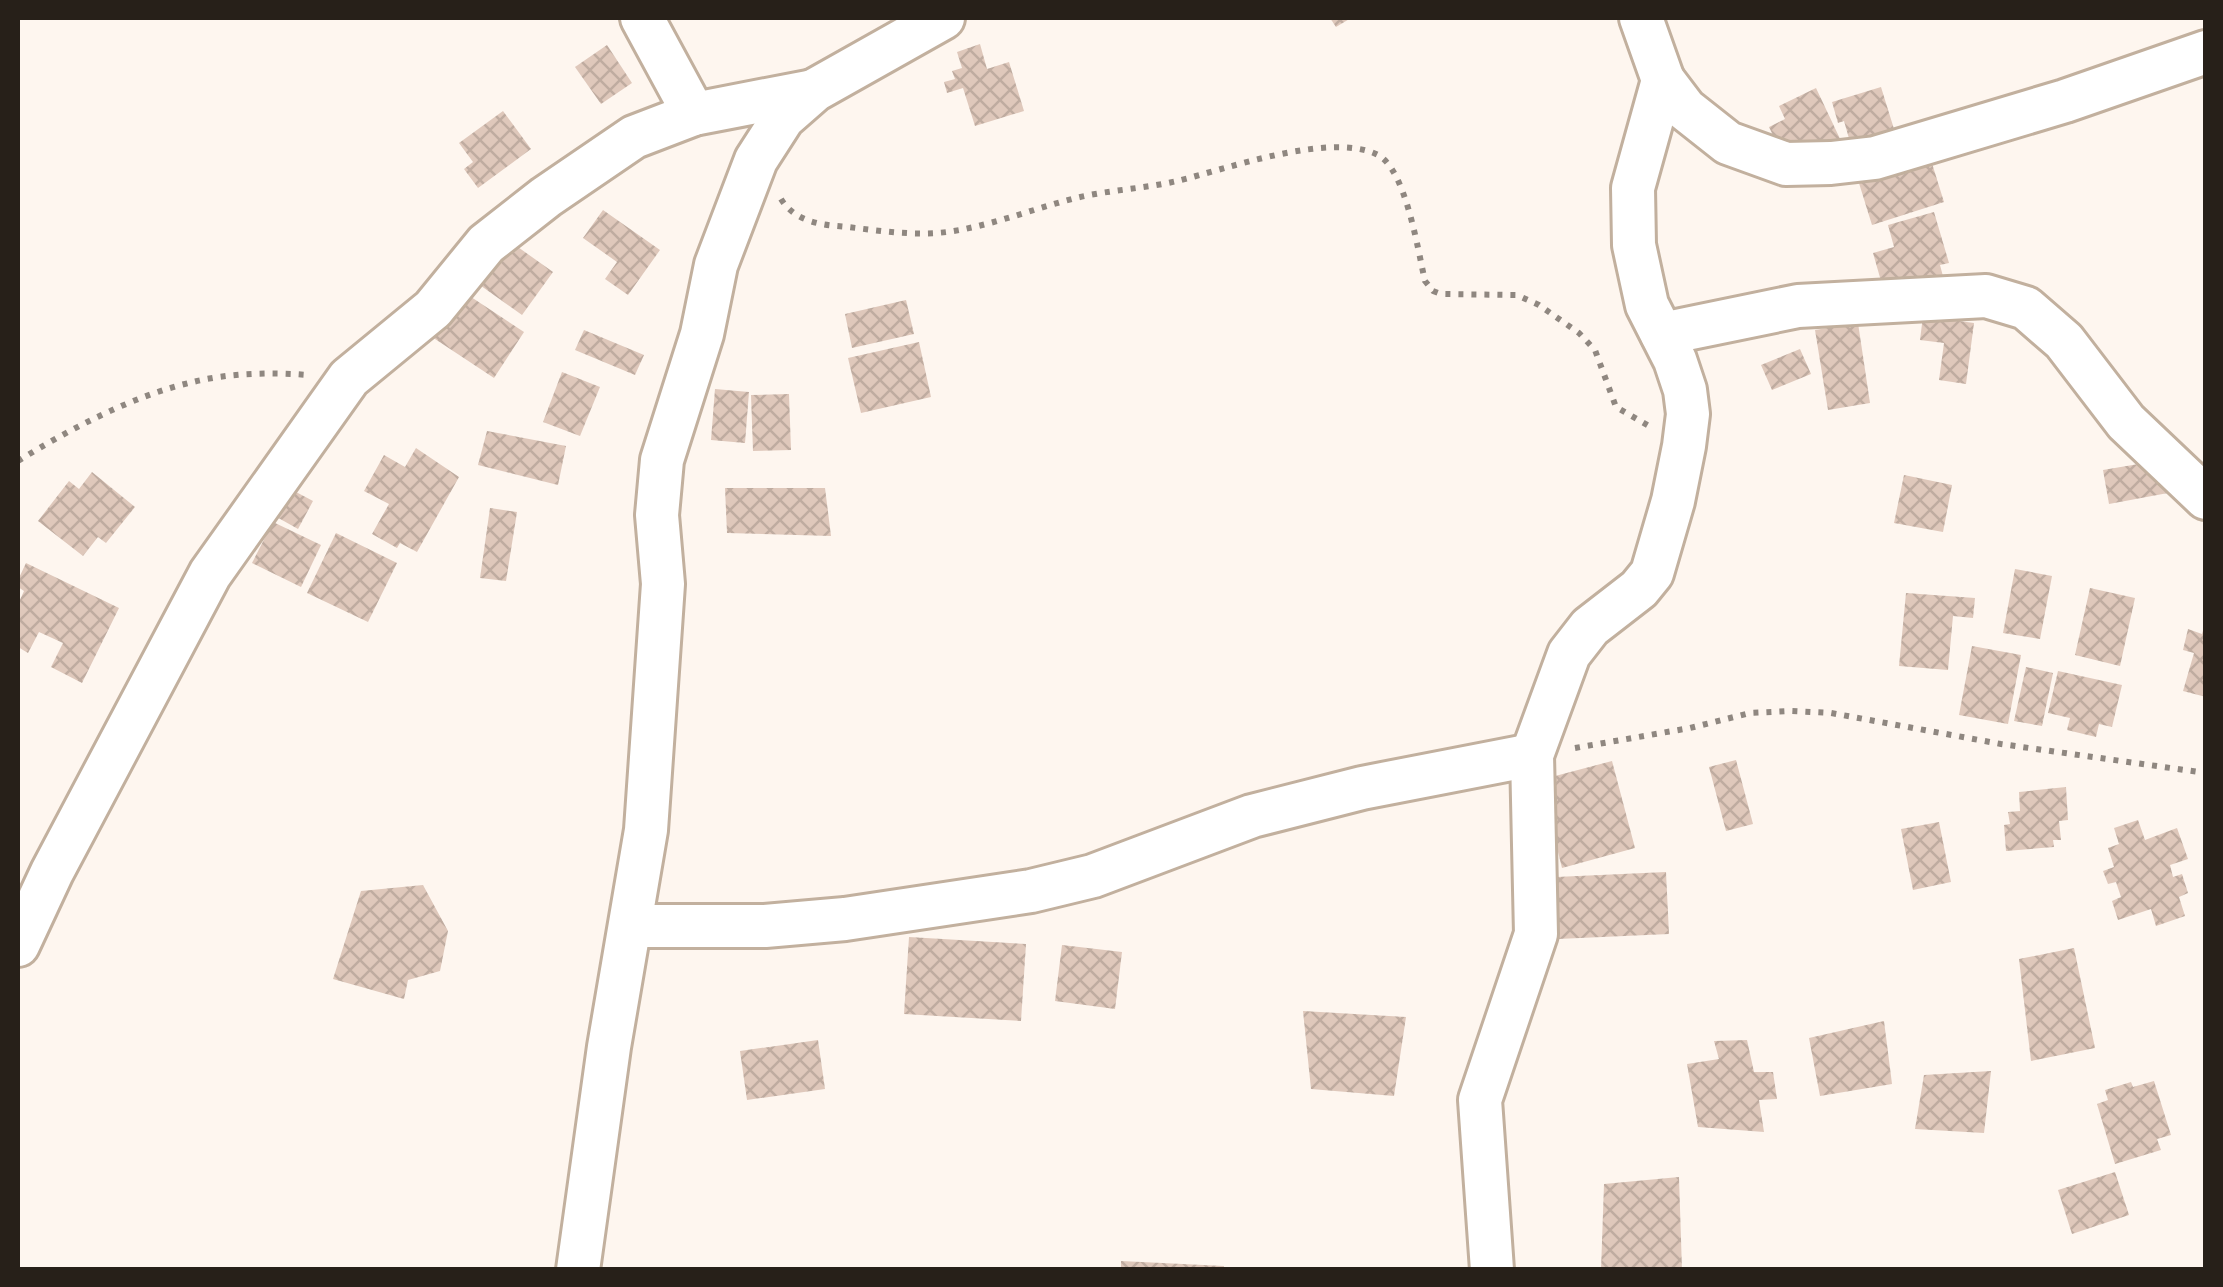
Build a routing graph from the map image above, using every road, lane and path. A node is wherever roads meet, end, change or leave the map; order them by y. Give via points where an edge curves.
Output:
1 (642, 18) edge
2 (942, 18) edge
3 (1641, 18) edge
4 (2206, 52) edge
5 (1663, 80) junction
6 (815, 90) junction
7 (694, 114) junction
8 (756, 160) junction
9 (1662, 334) junction
10 (349, 378) junction
11 (1684, 446) junction
12 (18, 461) edge
13 (2206, 498) edge
14 (1532, 755) junction
15 (2203, 775) edge
16 (632, 926) junction
17 (18, 945) edge
18 (578, 1270) edge
19 (1492, 1270) edge

1 - 7 street
2 - 6 street
3 - 5 street
4 - 5 street via 1874,158 1831,163 1786,164 1728,143 1685,109
5 - 9 street via 1633,188 1634,244 1647,305
6 - 7 street
6 - 8 street via 783,118
7 - 10 street via 634,137 546,197 486,244 433,309
8 - 11 path via 785,206 802,218 890,233 1010,219 1075,198 1277,155 1359,149 1381,156 1395,172 1433,291 1517,295 1539,305 1594,350 1616,407
8 - 16 street via 716,265 662,460 657,515 663,584 646,830
9 - 11 street via 1685,390
9 - 13 street via 1798,306 1986,296 2026,308 2064,341 2126,422
10 - 12 path via 274,373 192,382 116,410
10 - 17 street via 210,574
11 - 14 street via 1652,573 1569,654
14 - 15 path via 1750,713 1792,711
14 - 16 street via 1252,816 1094,876 1032,891 844,920
14 - 19 street via 1536,934 1480,1100
16 - 18 street

